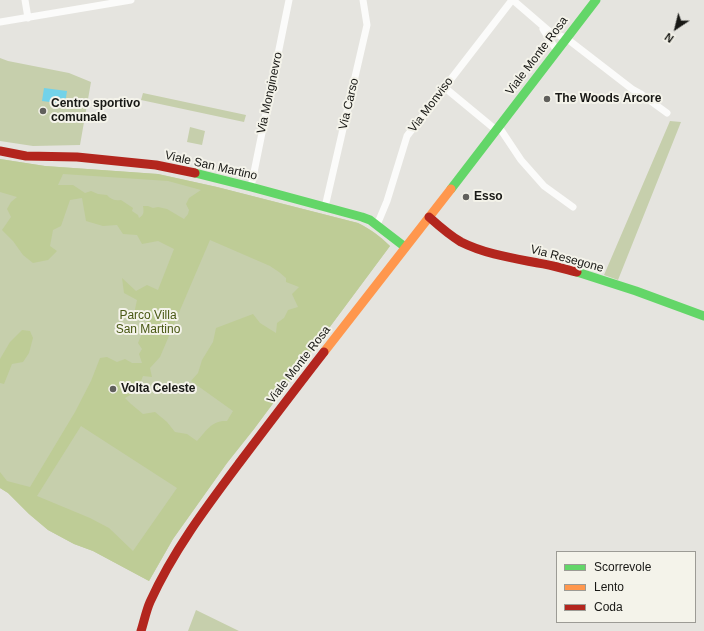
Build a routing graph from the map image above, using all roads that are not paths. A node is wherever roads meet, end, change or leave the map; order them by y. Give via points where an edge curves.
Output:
1 (25, 0) edge
2 (131, 0) edge
3 (290, 0) edge
4 (363, 0) edge
5 (513, 0) edge
6 (596, 0) edge
7 (117, 1) edge
8 (28, 18) junction
9 (537, 21) junction
10 (0, 22) edge
11 (566, 38) junction
12 (557, 51) junction
13 (444, 87) junction
14 (667, 113) dead end
15 (497, 128) junction
16 (0, 151) edge
17 (251, 187) junction
18 (325, 207) junction
19 (573, 207) dead end
20 (429, 217) junction
21 (377, 225) junction
22 (405, 247) junction
23 (704, 316) edge
24 (141, 631) edge

1 - 8 street
2 - 7 street
3 - 17 street, Via Monginevro
4 - 18 street, Via Carso via 367,25
5 - 9 street
5 - 13 street, Via Monviso
6 - 11 main road, Viale Monte Rosa
7 - 8 street
8 - 10 street
9 - 11 street via 550,32
9 - 12 street
11 - 12 main road, Viale Monte Rosa
11 - 14 street via 632,90
12 - 15 main road, Viale Monte Rosa
13 - 15 street
13 - 21 street, Via Monviso via 407,136
15 - 19 street via 544,186
15 - 20 main road, Viale Monte Rosa
16 - 17 main road, Viale San Martino via 26,156 77,157 156,166
17 - 18 main road, Viale San Martino
18 - 21 main road, Viale San Martino via 362,217
20 - 22 main road, Viale Monte Rosa
20 - 23 main road, Via Resegone via 465,244 595,278
21 - 22 main road, Viale San Martino
22 - 24 main road, Viale Monte Rosa via 206,507 164,575 150,603

